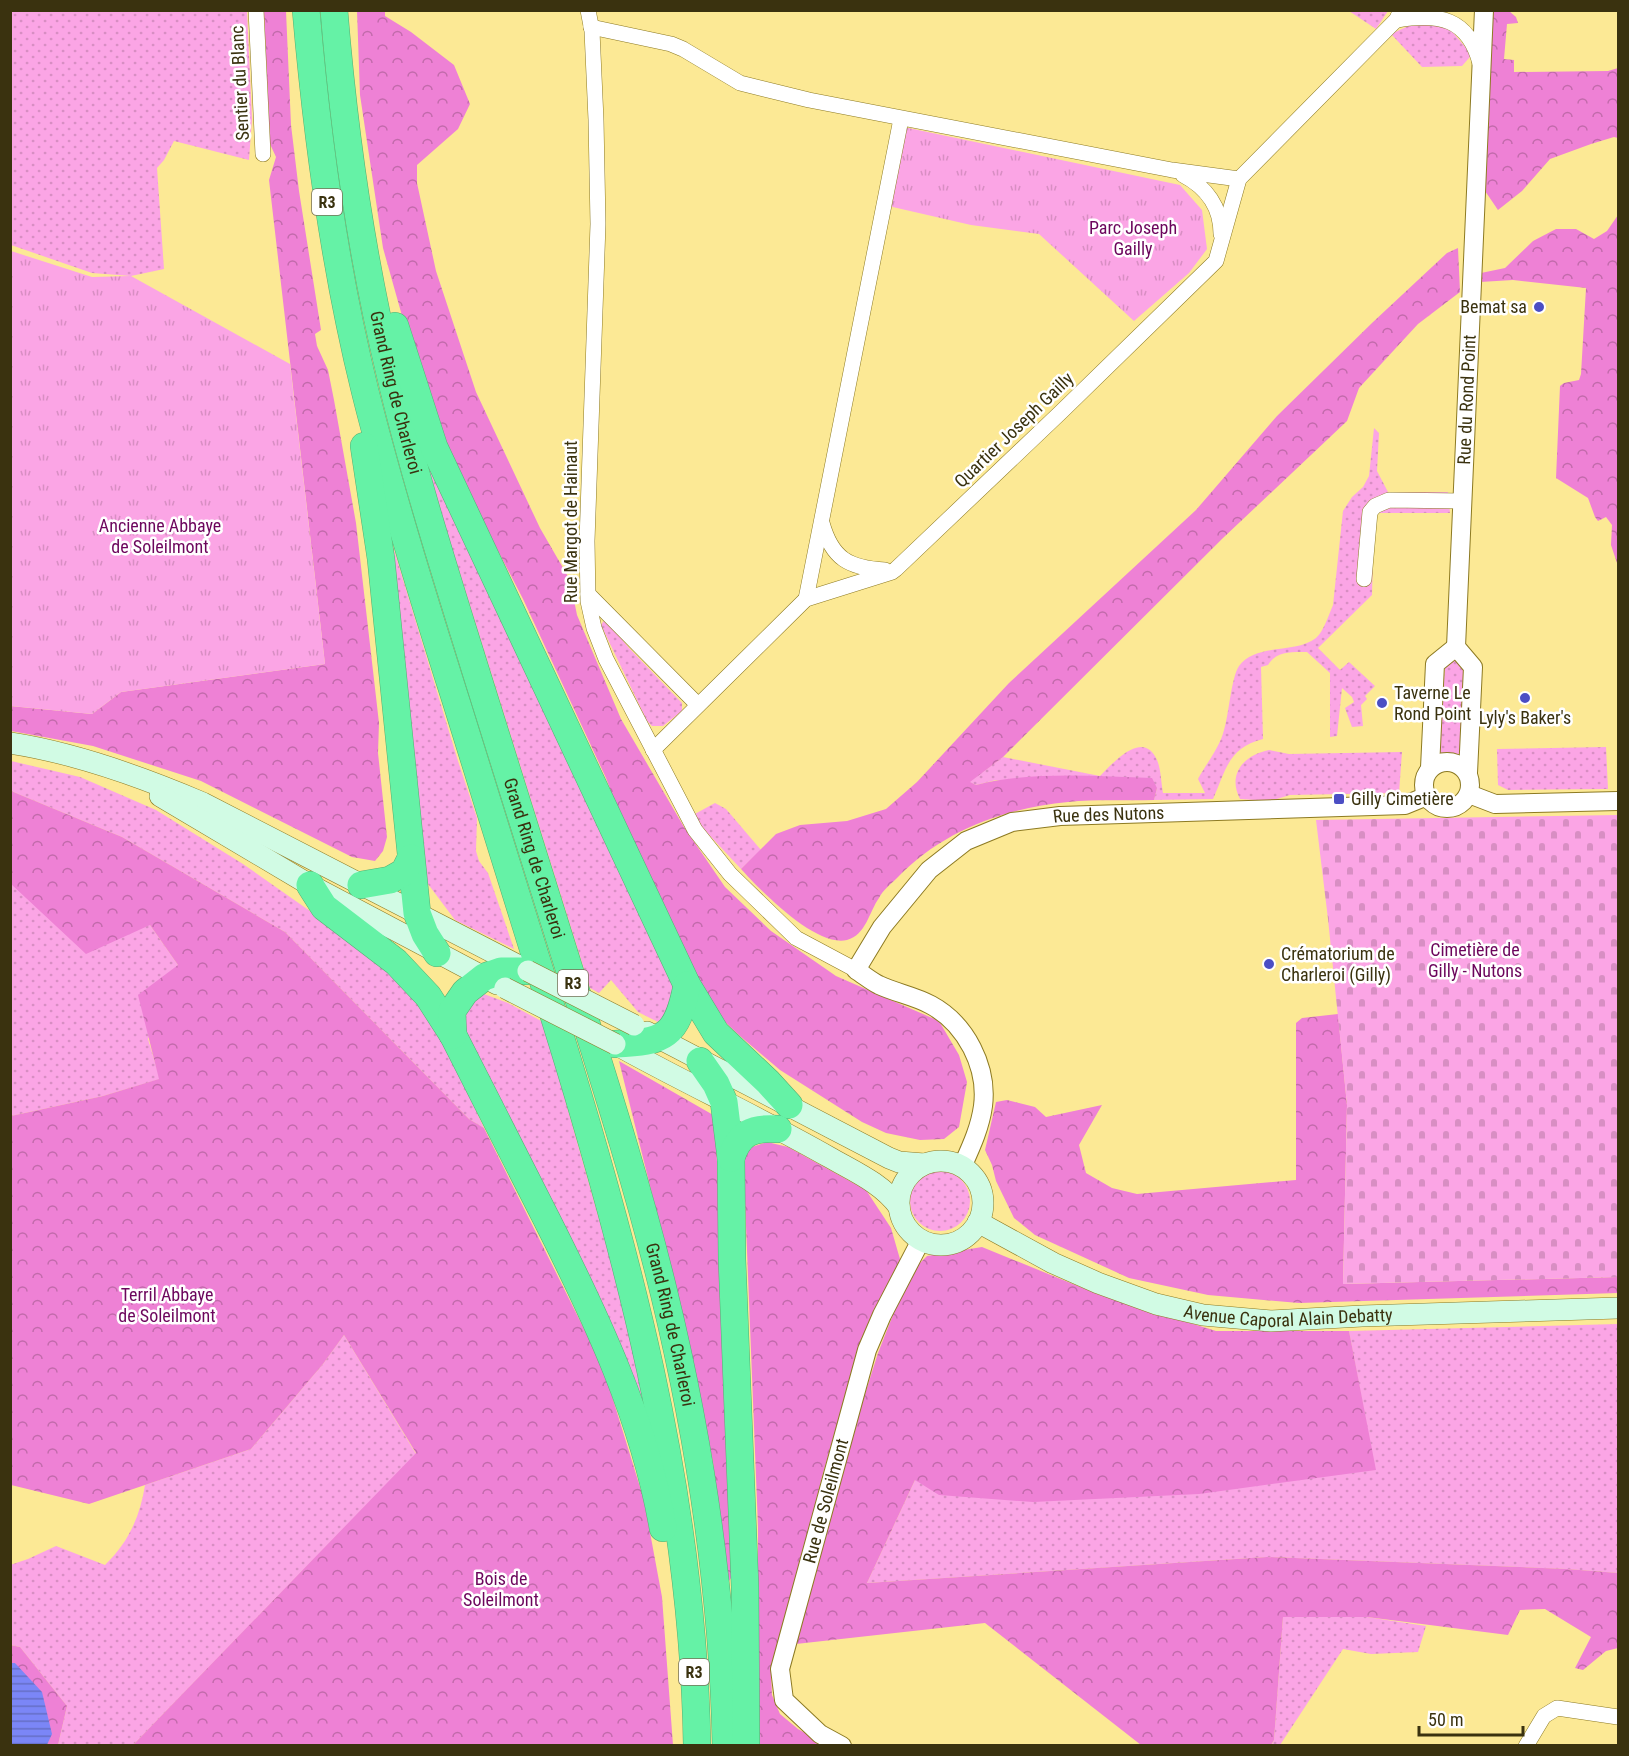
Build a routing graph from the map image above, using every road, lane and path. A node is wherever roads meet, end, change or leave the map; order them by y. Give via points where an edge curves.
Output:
1 (256, 10) edge
2 (306, 10) edge
3 (334, 10) edge
4 (588, 10) edge
5 (1484, 10) edge
6 (1400, 14) edge
7 (591, 27) junction
8 (1482, 70) junction
9 (901, 119) junction
10 (263, 154) dead end
11 (1172, 170) junction
12 (1239, 179) junction
13 (361, 232) junction
14 (1220, 247) junction
15 (365, 391) junction
16 (1462, 501) junction
17 (822, 523) junction
18 (896, 568) junction
19 (1364, 579) dead end
20 (588, 594) junction
21 (806, 599) junction
22 (1456, 647) junction
23 (698, 705) junction
24 (10, 743) edge
25 (653, 750) junction
26 (1430, 768) junction
27 (121, 773) junction
28 (1468, 773) junction
29 (1469, 794) junction
30 (1427, 796) junction
31 (1618, 801) edge
32 (411, 858) junction
33 (310, 885) junction
34 (362, 885) junction
35 (417, 913) junction
36 (437, 953) junction
37 (856, 970) junction
38 (503, 973) junction
39 (687, 985) junction
40 (453, 1035) junction
41 (638, 1043) junction
42 (700, 1060) junction
43 (724, 1102) junction
44 (783, 1117) junction
45 (731, 1158) junction
46 (924, 1164) junction
47 (962, 1167) junction
48 (899, 1207) junction
49 (978, 1222) junction
50 (921, 1240) junction
51 (1618, 1308) edge
52 (688, 1600) junction
53 (1618, 1717) edge
54 (698, 1746) edge
55 (726, 1746) edge
56 (746, 1746) edge
57 (842, 1746) edge
58 (1526, 1746) edge

1 - 10 street, Sentier du Blanc
2 - 15 highway, Grand Ring de Charleroi / R3 via 325,193
3 - 13 highway, Grand Ring de Charleroi / R3 via 340,87
4 - 7 street, Rue Margot de Hainaut
5 - 8 street, Rue du Rond Point
6 - 8 street via 1443,18 1456,25 1468,36
6 - 12 street, Quartier Joseph Gailly
7 - 9 street via 671,44 740,83
7 - 20 street, Rue Margot de Hainaut via 598,224
8 - 16 street, Rue du Rond Point
9 - 11 street
9 - 17 street
11 - 12 street
11 - 14 street via 1207,192 1221,224
12 - 14 street, Quartier Joseph Gailly
13 - 39 highway via 434,447
13 - 55 highway, Grand Ring de Charleroi / R3 via 390,373 450,590 605,1085 663,1291 703,1488 716,1592
14 - 18 street, Quartier Joseph Gailly via 1216,261
15 - 32 highway via 362,431 381,559
15 - 52 highway, Grand Ring de Charleroi / R3 via 424,601 609,1200 655,1392 675,1496
16 - 19 street via 1389,500 1375,506 1370,512
16 - 22 street, Rue du Rond Point
17 - 18 street via 831,547 847,562 872,569
17 - 21 street
18 - 21 street, Quartier Joseph Gailly
20 - 23 street
20 - 25 street, Rue Margot de Hainaut via 594,628 606,659
21 - 23 street, Quartier Joseph Gailly
22 - 26 street via 1435,664
22 - 28 street via 1473,667
23 - 25 street, Quartier Joseph Gailly
24 - 27 main road via 74,757
25 - 37 street, Rue Margot de Hainaut via 695,830 730,874 796,938
26 - 28 street via 1437,763 1454,762
26 - 30 street via 1423,783
27 - 33 main road
27 - 34 main road via 203,803
28 - 29 street
29 - 30 street via 1457,807 1449,808 1437,806
29 - 31 street via 1495,804
30 - 37 street, Rue des Nutons via 1405,805 1060,816 1012,822 966,841 929,870 882,927
32 - 34 highway via 404,872 390,880
32 - 35 highway
33 - 36 main road
33 - 40 highway via 324,907 396,962 428,996
34 - 35 main road
35 - 36 highway
35 - 38 main road
36 - 38 main road
37 - 47 street via 879,984 932,1005 959,1027 974,1051 982,1076 983,1105 976,1136
38 - 40 highway via 465,992 452,1011
38 - 41 main road, bridge
38 - 41 main road, bridge
39 - 41 highway via 682,1010 672,1028
39 - 44 highway via 716,1033 768,1082
40 - 52 highway via 591,1308 623,1385 647,1461 670,1567
41 - 42 main road
41 - 43 main road
42 - 43 highway
42 - 44 main road
43 - 44 main road
43 - 45 highway
44 - 45 highway via 747,1133 735,1144
44 - 46 main road via 899,1162
44 - 48 main road via 874,1183
45 - 56 highway via 745,1587
46 - 47 main road via 950,1162
46 - 48 main road via 909,1175 901,1190
47 - 49 main road via 975,1180 982,1198
48 - 50 main road via 906,1226
49 - 50 main road via 968,1235 953,1243 937,1245
49 - 51 main road, Avenue Caporal Alain Debatty via 1098,1284 1203,1315 1271,1322
50 - 57 street, Rue de Soleilmont via 867,1350 780,1669 784,1700 820,1734
52 - 54 highway, Grand Ring de Charleroi / R3
53 - 58 street via 1557,1708 1544,1716

